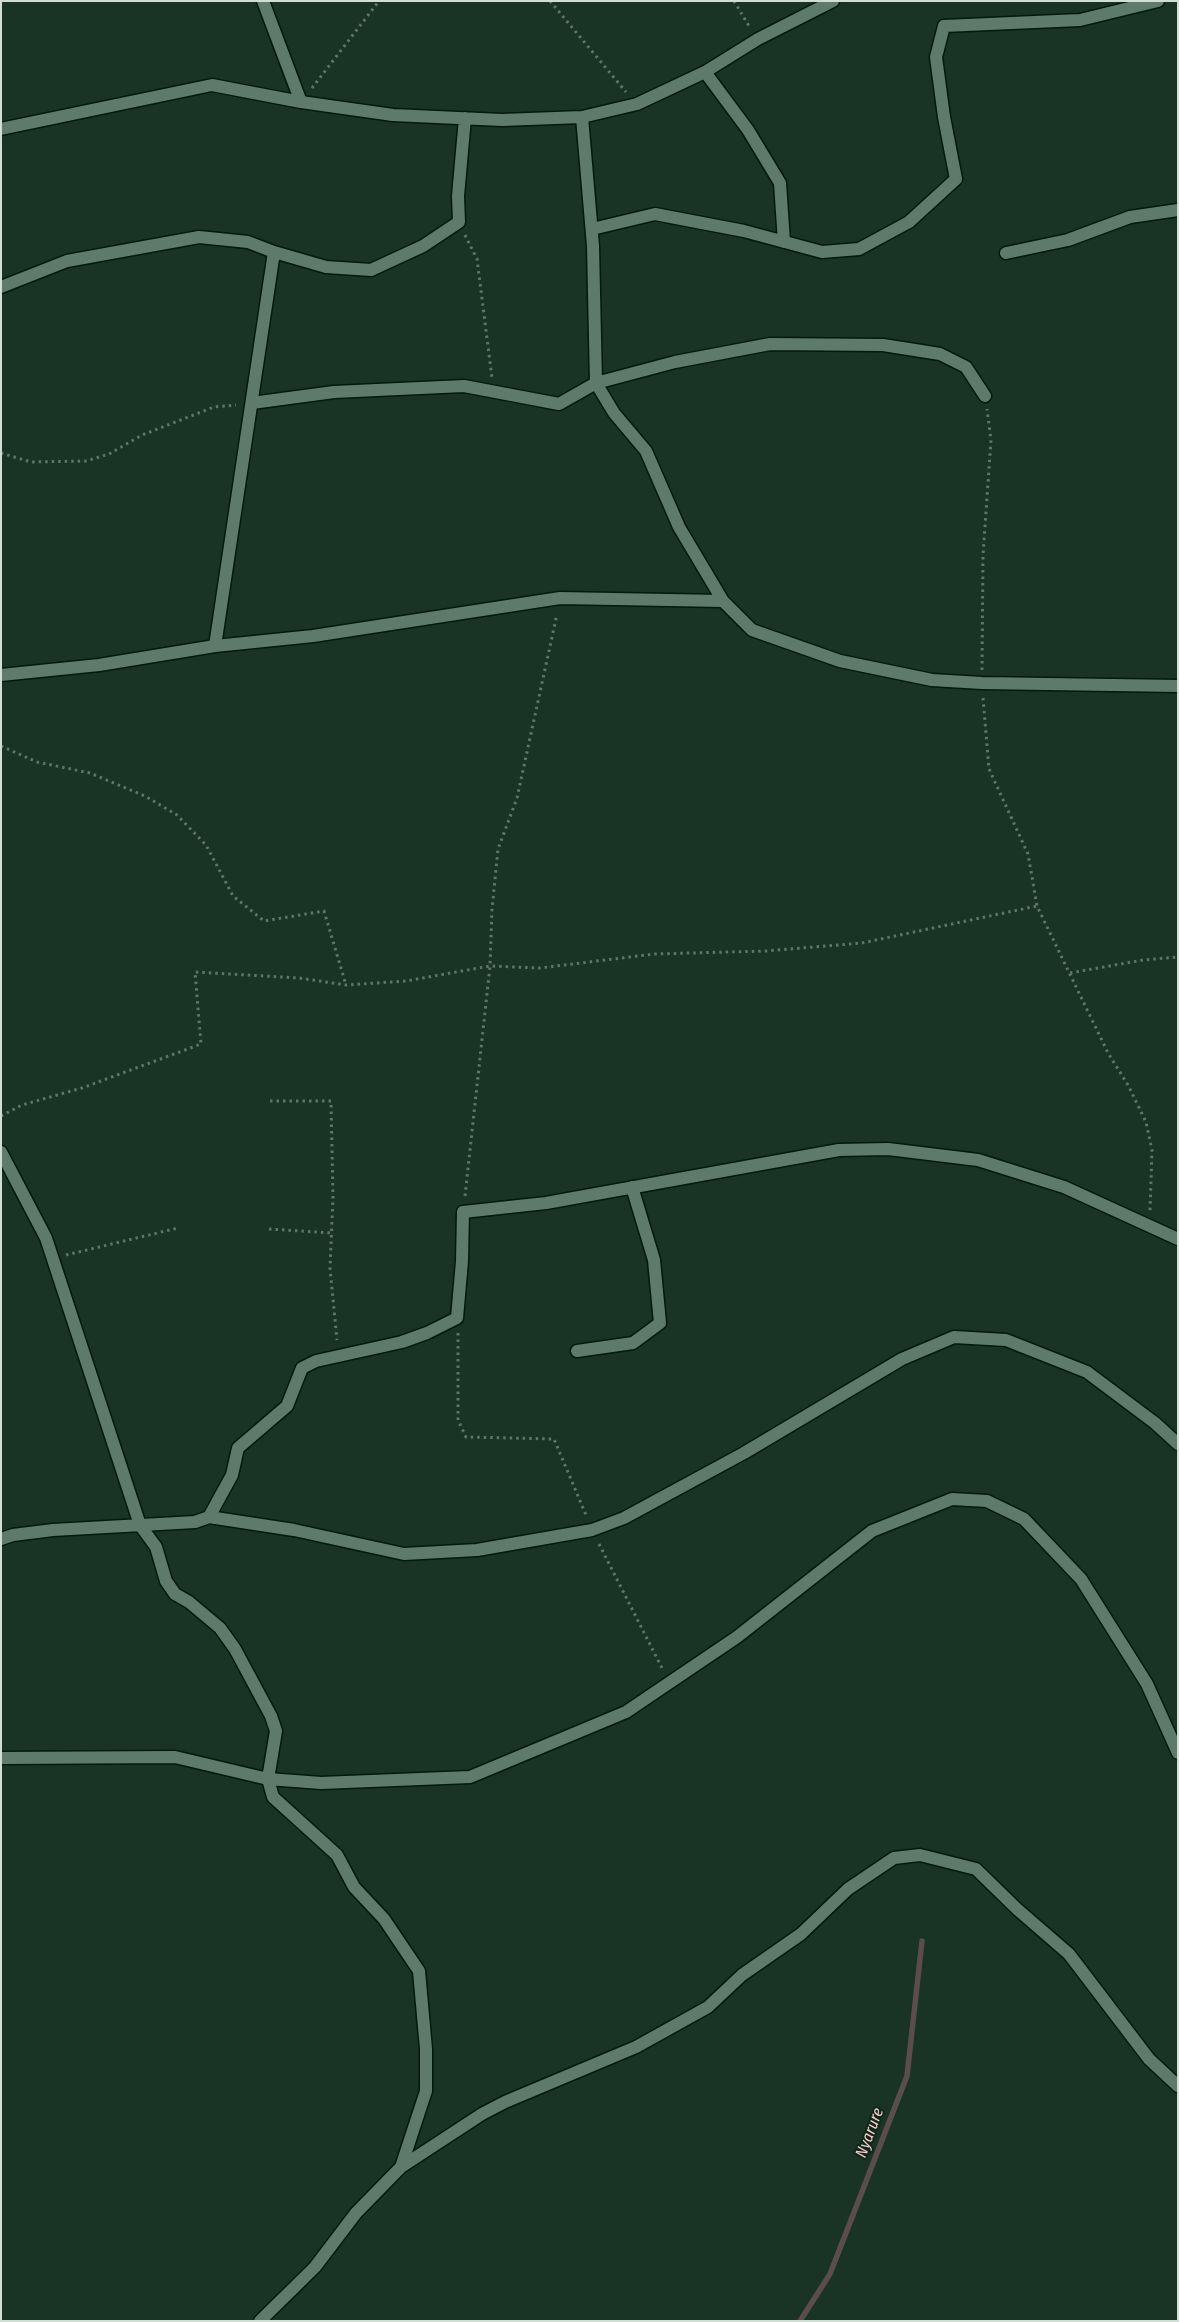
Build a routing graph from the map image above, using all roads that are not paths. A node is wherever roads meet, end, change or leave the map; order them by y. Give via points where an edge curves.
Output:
1 (263, 1) edge
2 (833, 1) edge
3 (1158, 1) edge
4 (705, 72) junction
5 (301, 102) junction
6 (582, 117) junction
7 (465, 118) junction
8 (1, 129) edge
9 (1178, 210) edge
10 (592, 229) junction
11 (784, 242) junction
12 (274, 252) junction
13 (1006, 253) dead end
14 (1, 287) edge
15 (596, 382) junction
16 (985, 396) road end
17 (252, 403) junction
18 (723, 601) junction
19 (215, 646) junction
20 (1, 675) edge
21 (1178, 686) edge
22 (1, 1152) edge
23 (632, 1186) junction
24 (1178, 1238) edge
25 (577, 1352) dead end
26 (1178, 1444) edge
27 (209, 1517) junction
28 (140, 1525) junction
29 (1, 1539) edge
30 (1178, 1753) edge
31 (1, 1758) edge
32 (268, 1779) junction
33 (1178, 2086) edge
34 (401, 2167) junction
35 (260, 2321) edge

1 - 5 street
2 - 4 street via 758,39
3 - 11 street via 1080,20 944,26 936,57 956,179 909,222 859,249 822,252
4 - 6 street via 636,104
4 - 11 street via 748,130 780,183
5 - 7 street via 393,115
5 - 8 street via 212,85
6 - 7 street
6 - 10 street
7 - 12 street via 459,222 423,246 371,270 326,267
9 - 13 street via 1130,216 1068,240
10 - 11 street via 655,214
10 - 15 street
12 - 14 street via 248,242 199,238 67,261
12 - 17 street
15 - 16 street via 675,362 770,344 883,345 940,354 966,367
15 - 17 street via 558,404 464,386 334,392
15 - 18 street via 614,413 646,450 680,527
17 - 19 street
18 - 19 street via 560,598 313,636
18 - 21 street via 752,630 840,661 932,680
19 - 20 street via 99,665
22 - 28 street via 46,1238
23 - 24 street via 839,1150 888,1149 978,1160 1064,1187
23 - 25 street via 654,1260 660,1323 633,1343
23 - 27 street via 546,1203 463,1212 457,1318 402,1342 316,1361 302,1368 287,1406 238,1448 232,1475
26 - 27 street via 1087,1372 1006,1340 954,1337 902,1359 736,1458 624,1518 592,1530 477,1550 404,1554 294,1530
27 - 28 street via 195,1522
28 - 29 street via 53,1530
28 - 32 street via 156,1547 166,1581 175,1594 220,1628 271,1716 276,1731
30 - 32 street via 1147,1684 1081,1580 1024,1519 987,1501 952,1500 872,1531 738,1637 626,1712 470,1777 321,1784
31 - 32 street via 175,1756
32 - 34 street via 273,1797 337,1856 354,1887 384,1919 419,1971 426,2091
33 - 34 street via 1149,2059 1069,1954 976,1869 920,1855 894,1858 848,1889 801,1934 742,1975 708,2007 636,2047 505,2102
34 - 35 street via 356,2212 315,2267

